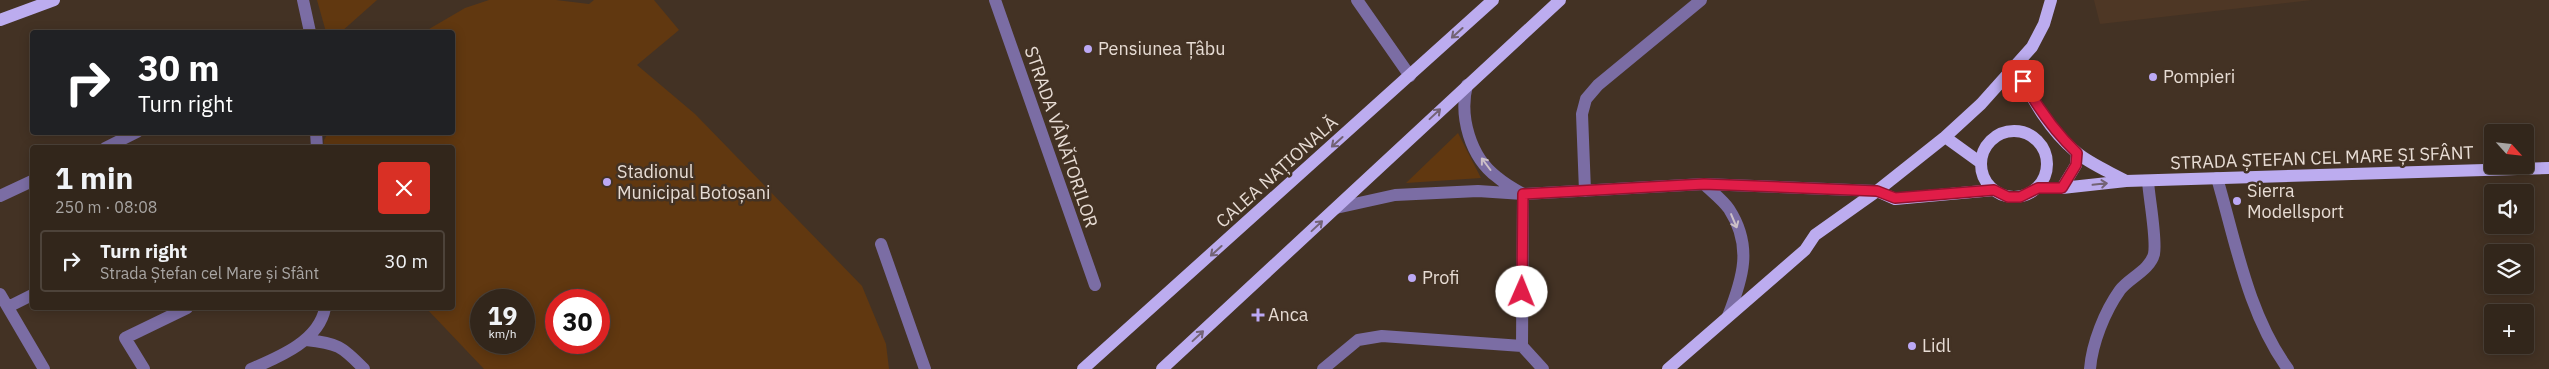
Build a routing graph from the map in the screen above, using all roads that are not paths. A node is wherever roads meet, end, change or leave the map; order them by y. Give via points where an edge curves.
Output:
1 (54, 0) edge
2 (303, 0) edge
3 (995, 0) edge
4 (1357, 0) edge
5 (1493, 0) edge
6 (1560, 0) edge
7 (1701, 0) edge
8 (2052, 0) edge
9 (0, 20) edge
10 (310, 30) edge
11 (2016, 66) junction
12 (1410, 76) junction
13 (1467, 85) junction
14 (2056, 132) junction
15 (131, 135) edge
16 (1945, 137) junction
17 (2039, 141) junction
18 (111, 145) edge
19 (2077, 153) junction
20 (1981, 163) junction
21 (2549, 168) edge
22 (2217, 178) junction
23 (2148, 181) junction
24 (30, 182) edge
25 (2126, 182) junction
26 (1704, 184) junction
27 (2038, 188) junction
28 (2062, 188) junction
29 (1994, 190) junction
30 (1586, 191) junction
31 (1877, 191) junction
32 (1523, 194) junction
33 (0, 196) edge
34 (1336, 208) junction
35 (881, 244) dead end
36 (1095, 285) dead end
37 (0, 294) edge
38 (30, 296) edge
39 (8, 307) junction
40 (183, 310) edge
41 (325, 310) edge
42 (1728, 316) junction
43 (306, 340) junction
44 (1522, 346) junction
45 (44, 369) edge
46 (144, 369) edge
47 (251, 369) edge
48 (364, 369) edge
49 (925, 369) edge
50 (1083, 369) edge
51 (1162, 369) edge
52 (1323, 369) edge
53 (1543, 369) edge
54 (1668, 369) edge
55 (2090, 369) edge
56 (2288, 369) edge

1 - 9 main road
2 - 10 street
3 - 36 street, STRADA VÂNĂTORILOR
4 - 12 street
5 -> 12 main road, CALEA NAȚIONALĂ
6 - 13 main road
7 - 30 street via 1598,85 1586,99 1582,114
8 - 11 main road via 2044,24
11 - 14 main road via 2039,110
11 - 16 main road
12 -> 50 main road, CALEA NAȚIONALĂ
32 -> 13 street via 1495,177 1471,140 1463,111
34 -> 13 main road
14 - 17 main road
14 - 19 main road
15 - 18 street
16 - 20 main road
16 - 31 main road
17 - 20 main road via 2021,130 1999,134 1983,151
17 - 27 main road via 2048,160 2044,180
19 - 25 main road
19 - 28 main road via 2076,165
20 - 29 main road via 1982,174
21 - 22 main road, STRADA ȘTEFAN CEL MARE ȘI SFÂNT
22 - 23 main road, STRADA ȘTEFAN CEL MARE ȘI SFÂNT
22 - 56 street via 2253,303 2272,347
23 - 25 main road, STRADA ȘTEFAN CEL MARE ȘI SFÂNT
23 - 55 street via 2154,252 2147,265 2120,290 2103,323
24 - 33 street
28 -> 25 main road, STRADA ȘTEFAN CEL MARE ȘI SFÂNT
26 - 30 street, STRADA ȘTEFAN CEL MARE ȘI SFÂNT
26 - 31 street, STRADA ȘTEFAN CEL MARE ȘI SFÂNT
26 -> 42 street via 1729,208 1745,250 1740,287
27 - 28 main road, STRADA ȘTEFAN CEL MARE ȘI SFÂNT
27 - 29 main road, STRADA ȘTEFAN CEL MARE ȘI SFÂNT via 2020,197 2008,197
29 - 31 main road, STRADA ȘTEFAN CEL MARE ȘI SFÂNT via 1895,198
30 - 32 street, STRADA ȘTEFAN CEL MARE ȘI SFÂNT
31 - 42 main road via 1815,235 1805,250
32 - 34 street, STRADA ȘTEFAN CEL MARE ȘI SFÂNT via 1478,191 1395,195
32 - 44 street
51 -> 34 main road
35 - 49 street
37 - 39 street
38 - 39 street
39 - 45 street
40 - 46 street via 125,338
41 - 43 street via 323,318
42 - 54 main road
43 - 47 street via 282,356
43 - 48 street via 330,342 346,350
44 - 52 street via 1382,336 1358,340
44 - 53 street

